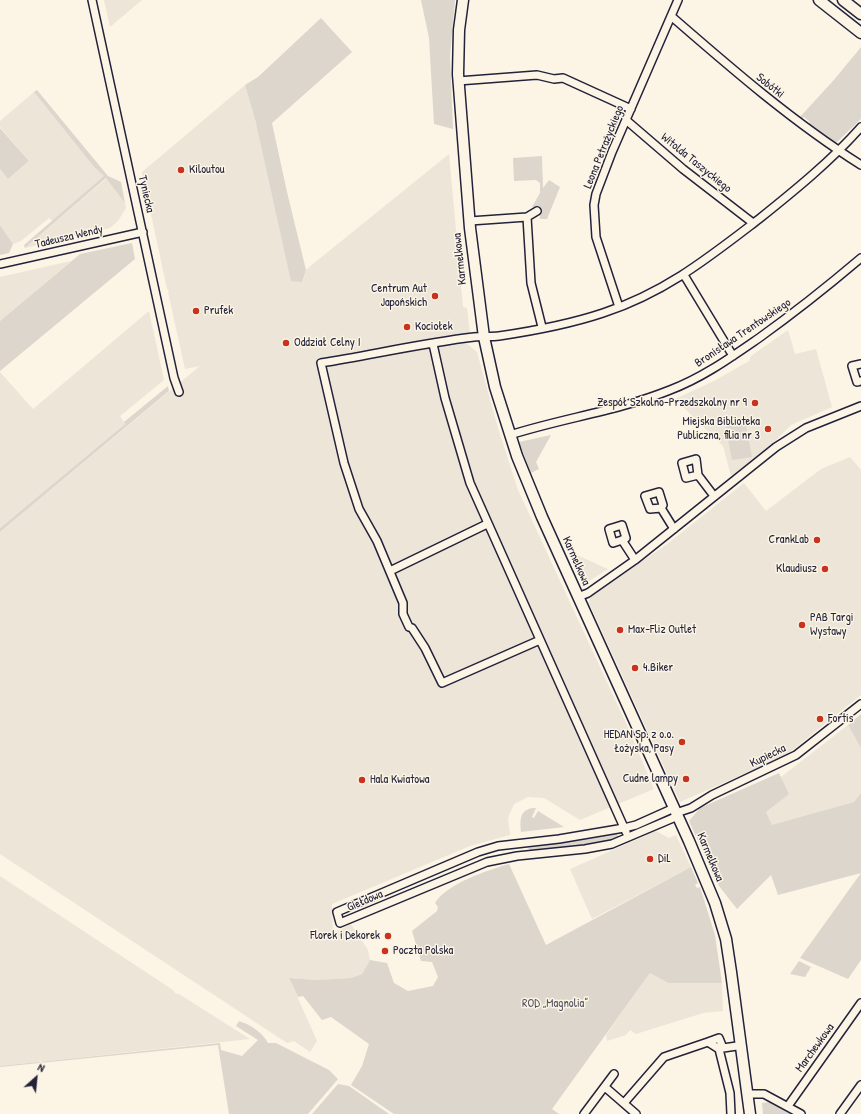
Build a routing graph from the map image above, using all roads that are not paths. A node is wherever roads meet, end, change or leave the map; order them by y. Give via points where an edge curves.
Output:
1 (92, 0) edge
2 (462, 0) edge
3 (678, 0) edge
4 (819, 0) edge
5 (843, 0) edge
6 (861, 14) edge
7 (671, 16) junction
8 (861, 33) edge
9 (458, 82) junction
10 (631, 109) junction
11 (626, 120) junction
12 (861, 127) edge
13 (838, 150) junction
14 (861, 166) edge
15 (537, 211) dead end
16 (527, 217) junction
17 (470, 221) junction
18 (753, 223) junction
19 (143, 232) junction
20 (861, 258) edge
21 (0, 264) edge
22 (684, 276) junction
23 (619, 307) junction
24 (542, 327) junction
25 (484, 337) junction
26 (433, 344) junction
27 (733, 356) junction
28 (861, 364) edge
29 (861, 381) edge
30 (179, 392) dead end
31 (861, 406) edge
32 (510, 435) junction
33 (698, 475) dead end
34 (714, 496) junction
35 (661, 508) dead end
36 (487, 524) junction
37 (674, 528) junction
38 (622, 540) dead end
39 (635, 560) junction
40 (390, 571) junction
41 (578, 598) junction
42 (540, 640) junction
43 (861, 704) edge
44 (676, 812) junction
45 (624, 828) junction
46 (629, 837) junction
47 (519, 843) junction
48 (520, 856) junction
49 (424, 875) junction
50 (401, 885) junction
51 (428, 886) junction
52 (406, 896) junction
53 (861, 1003) edge
54 (737, 1046) dead end
55 (721, 1049) junction
56 (614, 1074) dead end
57 (861, 1085) edge
58 (605, 1087) junction
59 (747, 1094) junction
60 (624, 1103) junction
61 (788, 1106) junction
62 (584, 1114) edge
63 (636, 1114) edge
64 (731, 1114) edge
65 (750, 1114) edge
66 (801, 1114) edge
67 (840, 1114) edge

1 - 19 street, Tyniecka
2 - 9 street, Karmelkowa via 458,30
3 - 7 street, Leona Petrażyckiego
4 - 8 street
5 - 6 street
7 - 10 street, Leona Petrażyckiego
7 - 13 street, Sobótki via 731,69
9 - 10 street via 537,75 554,79 563,78
9 - 17 street, Karmelkowa
10 - 11 street, Leona Petrażyckiego
11 - 18 street, Witolda Taszyckiego via 683,169
11 - 23 street, Leona Petrażyckiego via 599,182 594,205 596,237
12 - 13 street
13 - 14 street, Sobótki
13 - 18 street
15 - 16 street
16 - 17 street
16 - 24 street via 531,283
17 - 25 street, Karmelkowa via 474,271
18 - 22 street
19 - 21 street, Tadeusza Wendy
19 - 30 street, Tyniecka
20 - 27 street, Bronisława Trentowskiego via 804,305
22 - 23 street
22 - 27 street
23 - 24 street
24 - 25 street
25 - 26 street
25 - 32 street, Karmelkowa via 495,387
26 - 36 street via 458,449
26 - 40 street via 320,363 344,463 360,509
27 - 32 street, Bronisława Trentowskiego via 695,379 642,400
28 - 29 street via 852,366 857,382
31 - 34 street via 806,428 773,449
32 - 41 street, Karmelkowa via 542,517
33 - 34 street
34 - 37 street
35 - 37 street
36 - 40 street
36 - 42 street
37 - 39 street
38 - 39 street
39 - 41 street
40 - 42 street via 403,603 403,614 409,627 425,648 442,683
41 - 44 street, Karmelkowa
42 - 45 street
43 - 44 street, Kupiecka via 796,754 691,808
44 - 45 street, Giełdowa
44 - 46 street, Giełdowa
44 - 59 street, Karmelkowa via 721,920 731,972
45 - 46 street
45 - 47 street, Giełdowa
46 - 48 street, Giełdowa via 596,847
47 - 48 street
47 - 49 street, Giełdowa via 478,852
48 - 51 street, Giełdowa via 487,862
49 - 50 street, Giełdowa
49 - 51 street
50 - 52 street
50 - 52 street, Giełdowa via 337,912 340,923
51 - 52 street, Giełdowa
53 - 61 street, Marchewkowa
54 - 55 street
55 - 60 street via 708,1042 664,1057
55 - 64 street via 730,1093
56 - 58 street
57 - 67 street
58 - 60 street
58 - 62 street
59 - 61 street via 764,1094
59 - 65 street, Karmelkowa
60 - 63 street
61 - 66 street

